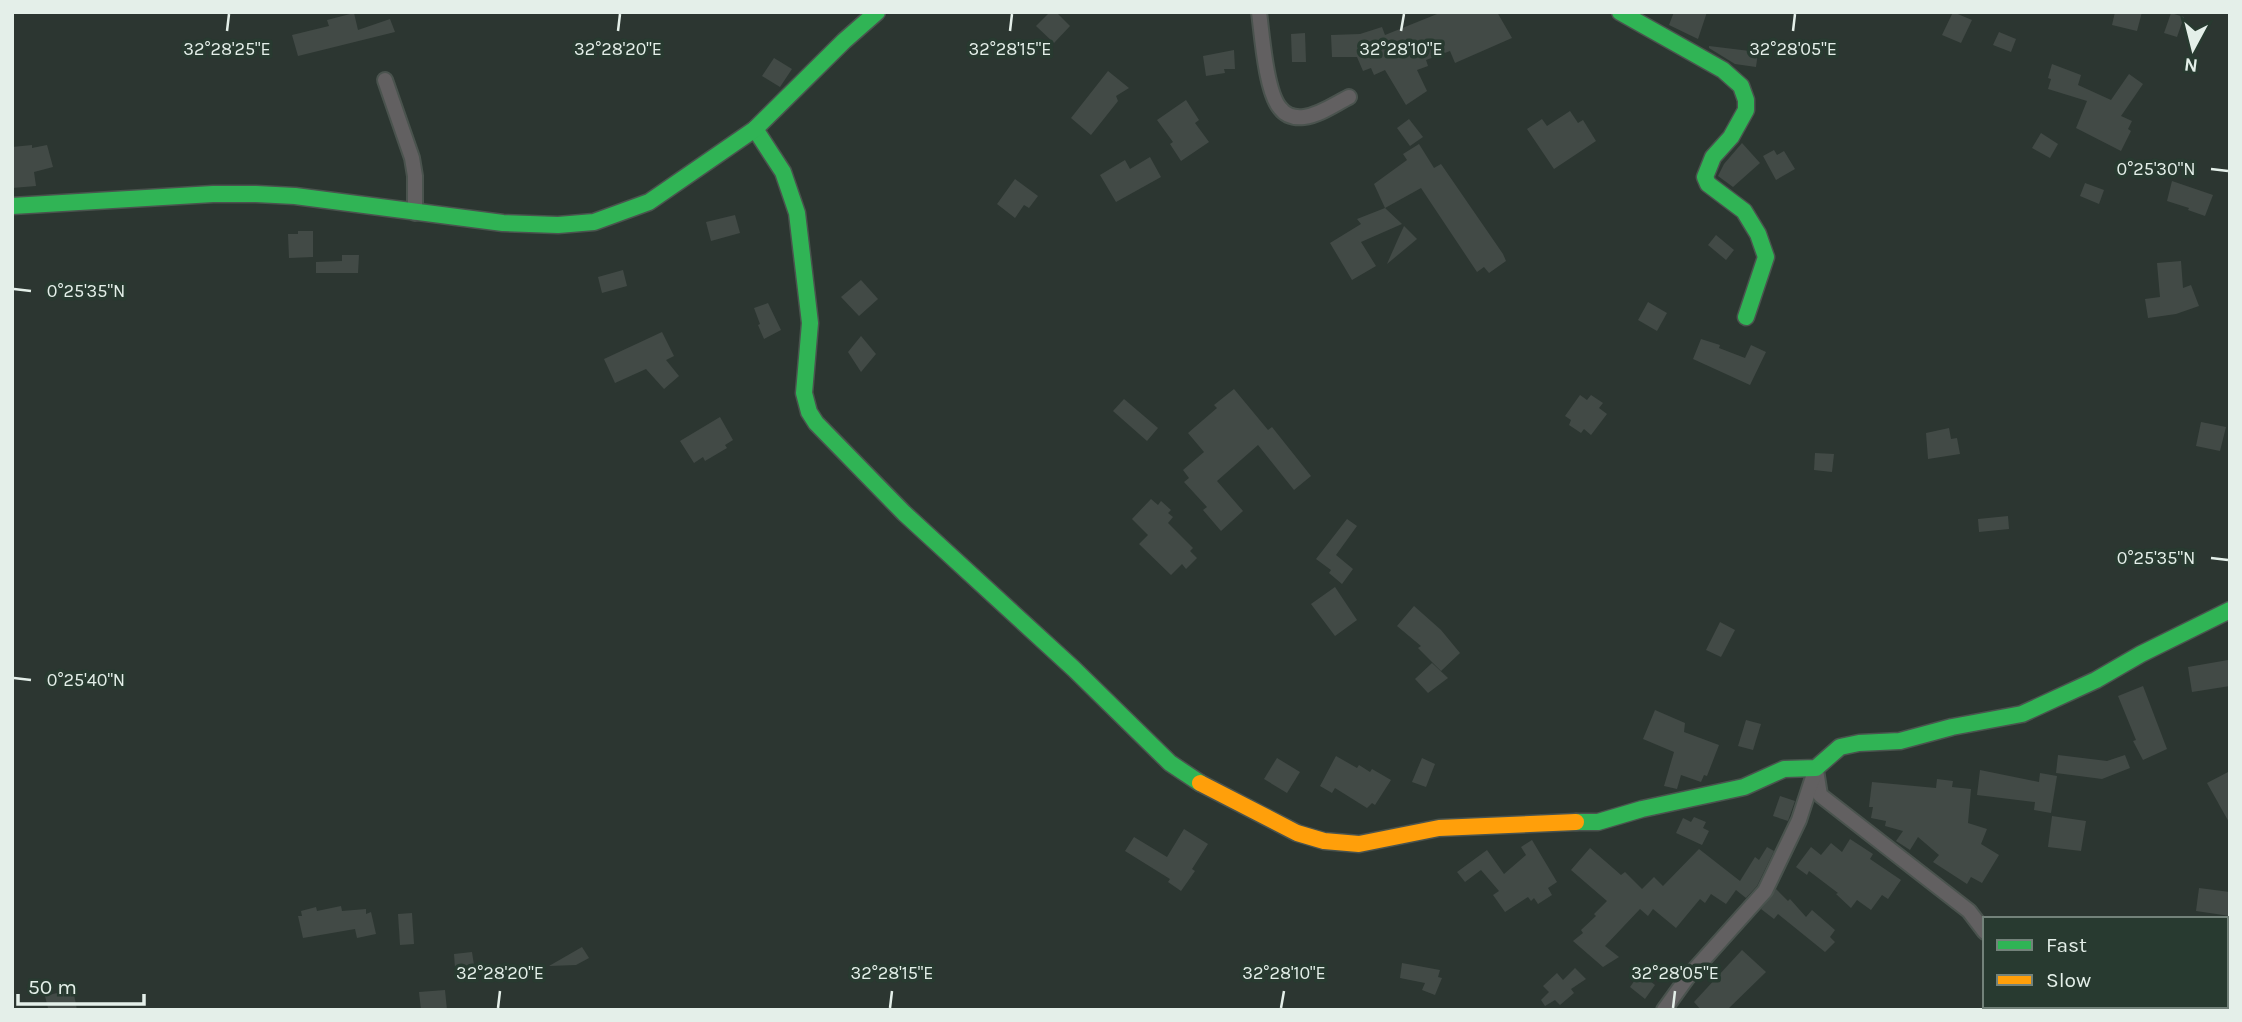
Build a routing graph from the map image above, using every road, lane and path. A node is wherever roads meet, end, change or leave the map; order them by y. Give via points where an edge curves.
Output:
1 (877, 12) edge
2 (1259, 12) edge
3 (1620, 12) edge
4 (385, 80) dead end
5 (1349, 97) dead end
6 (755, 129) junction
7 (12, 206) edge
8 (415, 213) junction
9 (1746, 317) dead end
10 (2230, 610) edge
11 (1815, 768) junction
12 (1983, 929) edge
13 (1664, 1010) edge

1 - 6 street
2 - 5 street via 1272,94 1287,115 1318,113
3 - 9 street via 1723,70 1741,86 1745,110 1704,177 1744,211 1766,257
4 - 8 street via 412,158
6 - 8 street via 649,202 594,222 503,223
6 - 11 street via 783,172 797,213 810,323 804,393 816,423 922,530 1187,776 1297,833 1359,844 1439,828 1598,822 1744,787 1784,769
7 - 8 street via 256,194
10 - 11 street via 2033,709 1921,737 1840,747
11 - 12 street via 1821,795 1969,911
11 - 13 street via 1799,820 1765,891

